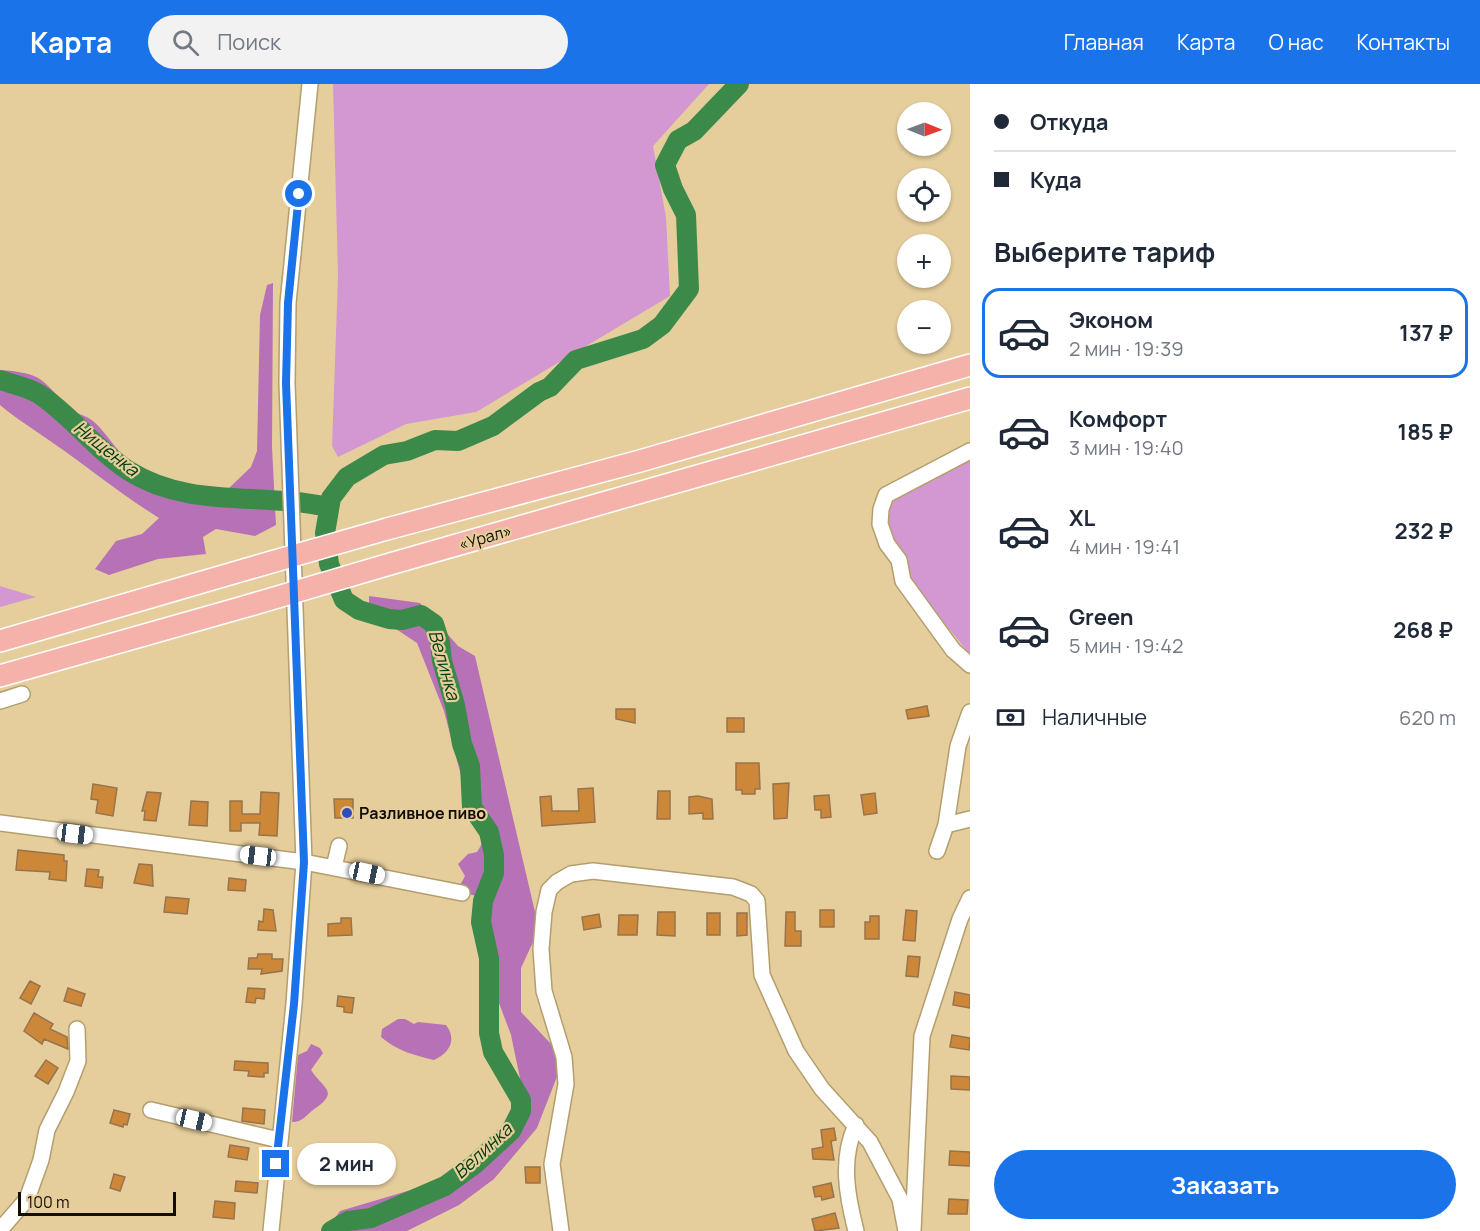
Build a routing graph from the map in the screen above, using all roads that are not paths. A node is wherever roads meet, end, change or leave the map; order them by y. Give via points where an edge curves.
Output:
1 (310, 84) edge
2 (970, 365) edge
3 (970, 398) edge
4 (970, 451) edge
5 (0, 641) edge
6 (970, 665) edge
7 (0, 676) edge
8 (22, 694) dead end
9 (0, 701) edge
10 (970, 712) edge
11 (970, 819) edge
12 (0, 823) edge
13 (946, 825) junction
14 (339, 846) dead end
15 (937, 851) dead end
16 (304, 862) junction
17 (334, 867) junction
18 (462, 893) dead end
19 (970, 898) edge
20 (77, 1029) dead end
21 (152, 1110) dead end
22 (856, 1125) junction
23 (279, 1140) junction
24 (0, 1230) edge
25 (271, 1231) edge
26 (561, 1231) edge
27 (856, 1231) edge
28 (906, 1231) edge
29 (913, 1231) edge

1 - 16 street via 288,303 289,476
2 - 5 highway, «Урал», bridge
3 - 7 highway, «Урал», bridge
4 - 6 street via 886,495 880,524 887,544 899,560 903,581 953,650
8 - 9 street
10 - 13 street via 958,746
11 - 13 street
12 - 16 street
13 - 15 street
14 - 17 street
16 - 17 street
16 - 23 street
17 - 18 street
19 - 29 street via 922,1036
20 - 24 street via 78,1061 47,1130 27,1199
21 - 23 street
22 - 26 street via 813,1077 778,1014 762,975 760,911 751,894 733,887 593,871 571,874 549,890 541,949 544,991 564,1057 566,1084 552,1164
22 - 27 street via 846,1158
22 - 28 street via 896,1189
23 - 25 street

